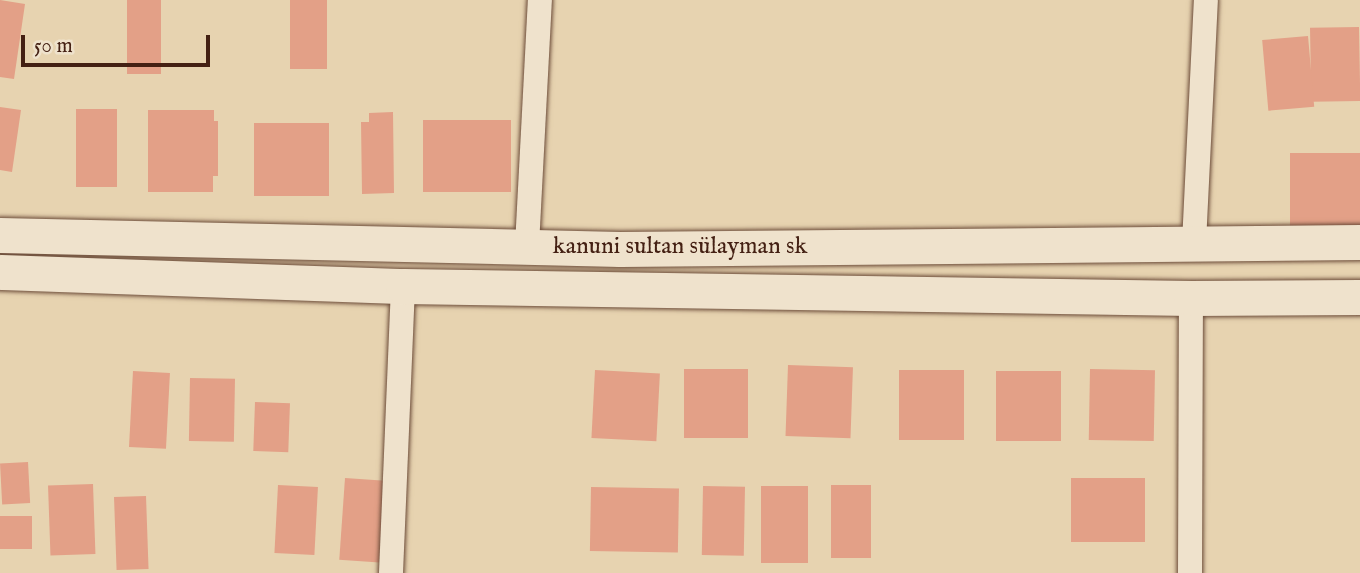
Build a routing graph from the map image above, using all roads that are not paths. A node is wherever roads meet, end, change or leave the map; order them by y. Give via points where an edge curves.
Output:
1 (540, 0) edge
2 (1206, 0) edge
3 (0, 235) edge
4 (1360, 242) edge
5 (1194, 243) junction
6 (527, 246) junction
7 (0, 272) edge
8 (403, 286) junction
9 (1360, 297) edge
10 (1191, 298) junction
11 (391, 573) edge
12 (1190, 573) edge

1 - 6 street
2 - 5 street
3 - 6 main road, kanuni sultan sülayman sk
4 - 5 main road, kanuni sultan sülayman sk
5 - 6 main road, kanuni sultan sülayman sk
7 - 8 main road
8 - 10 main road
8 - 11 street
9 - 10 main road
10 - 12 street

